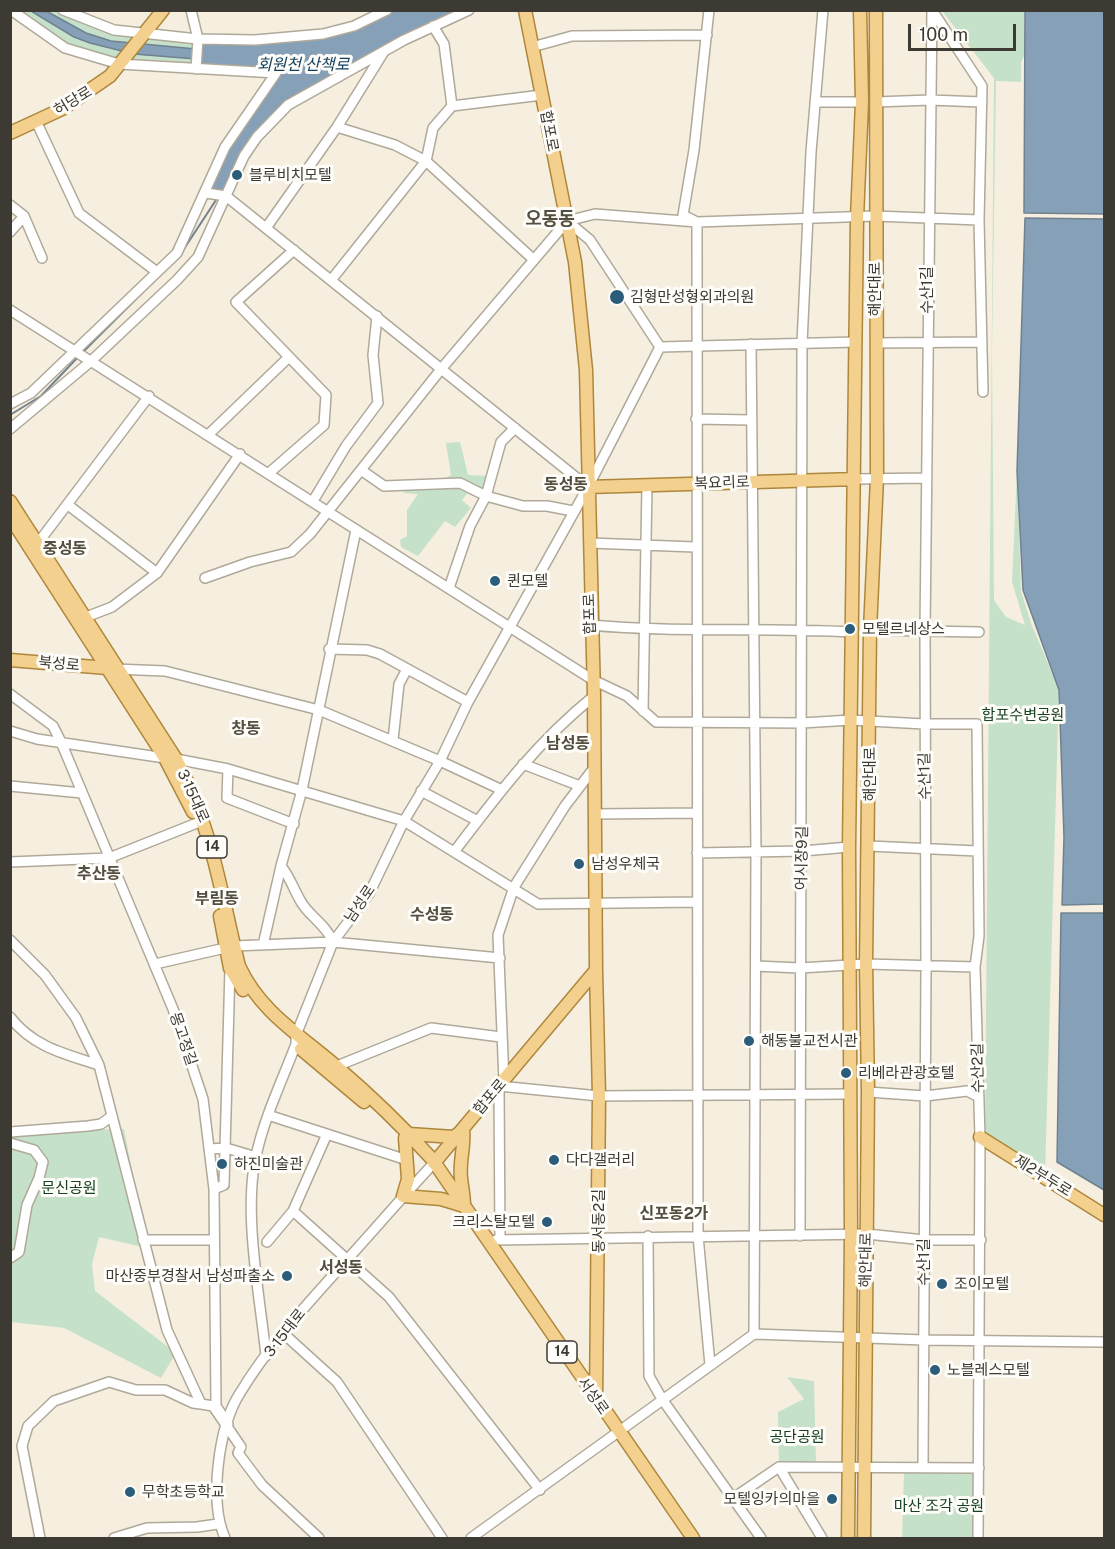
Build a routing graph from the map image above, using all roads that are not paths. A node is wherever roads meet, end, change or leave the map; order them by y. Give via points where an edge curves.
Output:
1 (10, 10) edge
2 (63, 10) edge
3 (163, 10) edge
4 (191, 10) edge
5 (387, 10) edge
6 (469, 10) edge
7 (525, 10) edge
8 (709, 10) edge
9 (823, 10) edge
10 (860, 10) edge
11 (876, 10) edge
12 (932, 10) edge
13 (433, 26) junction
14 (143, 34) junction
15 (707, 35) junction
16 (198, 39) junction
17 (532, 47) junction
18 (385, 50) junction
19 (123, 60) junction
20 (196, 69) junction
21 (542, 95) junction
22 (930, 100) junction
23 (814, 102) junction
24 (862, 102) junction
25 (876, 102) junction
26 (982, 102) junction
27 (452, 106) junction
28 (36, 121) junction
29 (337, 128) junction
30 (10, 133) edge
31 (426, 161) junction
32 (206, 193) junction
33 (226, 196) junction
34 (10, 205) edge
35 (24, 216) junction
36 (875, 216) junction
37 (928, 217) junction
38 (857, 218) junction
39 (808, 219) junction
40 (979, 220) junction
41 (567, 221) junction
42 (697, 222) junction
43 (266, 228) junction
44 (10, 232) edge
45 (294, 250) junction
46 (42, 258) dead end
47 (534, 260) junction
48 (157, 272) junction
49 (332, 279) junction
50 (11, 311) edge
51 (377, 316) junction
52 (856, 342) junction
53 (981, 342) junction
54 (802, 343) junction
55 (876, 343) junction
56 (927, 343) junction
57 (751, 344) junction
58 (697, 346) junction
59 (660, 347) junction
60 (75, 350) junction
61 (289, 357) junction
62 (91, 361) junction
63 (442, 368) junction
64 (982, 392) dead end
65 (150, 396) junction
66 (10, 404) edge
67 (696, 419) junction
68 (751, 420) junction
69 (515, 428) junction
70 (10, 429) edge
71 (209, 434) junction
72 (240, 454) junction
73 (361, 470) junction
74 (269, 473) junction
75 (856, 478) junction
76 (877, 478) junction
77 (926, 478) junction
78 (802, 480) junction
79 (752, 482) junction
80 (695, 484) junction
81 (646, 485) junction
82 (588, 487) junction
83 (486, 496) junction
84 (10, 501) edge
85 (312, 501) junction
86 (68, 505) junction
87 (328, 511) junction
88 (573, 511) junction
89 (10, 517) edge
90 (356, 530) junction
91 (38, 543) junction
92 (590, 543) junction
93 (646, 545) junction
94 (695, 547) junction
95 (157, 573) junction
96 (205, 578) dead end
97 (449, 588) junction
98 (86, 617) junction
99 (590, 625) junction
100 (510, 627) junction
101 (696, 629) junction
102 (802, 629) junction
103 (645, 630) junction
104 (754, 630) junction
105 (870, 630) junction
106 (925, 630) junction
107 (852, 632) junction
108 (979, 632) dead end
109 (329, 649) junction
110 (10, 660) edge
111 (113, 668) junction
112 (407, 669) junction
113 (593, 680) junction
114 (10, 694) edge
115 (594, 696) junction
116 (468, 702) junction
117 (319, 710) junction
118 (644, 711) junction
119 (851, 720) junction
120 (870, 721) junction
121 (696, 722) junction
122 (754, 723) junction
123 (802, 723) junction
124 (924, 724) junction
125 (10, 731) edge
126 (393, 741) junction
127 (61, 742) junction
128 (171, 759) junction
129 (440, 761) junction
130 (523, 764) junction
131 (594, 768) junction
132 (228, 769) junction
133 (10, 786) edge
134 (580, 786) junction
135 (302, 790) junction
136 (502, 790) junction
137 (421, 791) junction
138 (82, 793) junction
139 (697, 813) junction
140 (595, 814) junction
141 (478, 820) junction
142 (404, 821) junction
143 (197, 823) junction
144 (294, 824) junction
145 (869, 846) junction
146 (849, 847) junction
147 (926, 850) junction
148 (976, 850) junction
149 (803, 851) junction
150 (454, 852) junction
151 (697, 853) junction
152 (756, 853) junction
153 (110, 858) junction
154 (10, 862) edge
155 (281, 866) junction
156 (514, 887) junction
157 (697, 902) junction
158 (596, 904) junction
159 (10, 940) edge
160 (333, 942) junction
161 (263, 945) junction
162 (230, 947) junction
163 (500, 958) junction
164 (155, 964) junction
165 (866, 964) junction
166 (849, 965) junction
167 (756, 966) junction
168 (926, 967) junction
169 (975, 967) junction
170 (230, 968) junction
171 (800, 968) junction
172 (596, 970) junction
173 (10, 1017) edge
174 (501, 1037) junction
175 (296, 1040) junction
176 (99, 1065) junction
177 (332, 1069) junction
178 (502, 1084) junction
179 (868, 1092) junction
180 (849, 1094) junction
181 (599, 1096) junction
182 (698, 1096) junction
183 (755, 1096) junction
184 (801, 1096) junction
185 (925, 1096) junction
186 (979, 1097) junction
187 (268, 1115) junction
188 (112, 1116) junction
189 (463, 1130) junction
190 (10, 1132) edge
191 (327, 1134) junction
192 (407, 1136) junction
193 (980, 1137) junction
194 (10, 1143) edge
195 (226, 1148) junction
196 (209, 1149) junction
197 (255, 1157) junction
198 (407, 1160) junction
199 (434, 1163) junction
200 (214, 1189) junction
201 (403, 1196) junction
202 (464, 1206) junction
203 (293, 1211) junction
204 (1104, 1215) edge
205 (851, 1234) junction
206 (867, 1234) junction
207 (648, 1236) junction
208 (698, 1236) junction
209 (755, 1236) junction
210 (800, 1236) junction
211 (599, 1239) junction
212 (142, 1240) junction
213 (214, 1240) junction
214 (494, 1240) junction
215 (924, 1240) junction
216 (981, 1240) junction
217 (267, 1242) dead end
218 (10, 1258) edge
219 (347, 1260) junction
220 (283, 1334) junction
221 (754, 1334) junction
222 (850, 1337) junction
223 (864, 1338) junction
224 (924, 1340) junction
225 (980, 1341) junction
226 (1104, 1342) edge
227 (266, 1356) junction
228 (710, 1365) junction
229 (662, 1399) junction
230 (596, 1401) junction
231 (201, 1404) junction
232 (227, 1426) junction
233 (618, 1432) junction
234 (779, 1467) junction
235 (923, 1467) junction
236 (848, 1468) junction
237 (863, 1468) junction
238 (979, 1468) junction
239 (540, 1490) junction
240 (732, 1499) junction
241 (218, 1524) junction
242 (40, 1539) edge
243 (114, 1539) edge
244 (225, 1539) edge
245 (319, 1539) edge
246 (442, 1539) edge
247 (471, 1539) edge
248 (693, 1539) edge
249 (761, 1539) edge
250 (822, 1539) edge
251 (848, 1539) edge
252 (864, 1539) edge
253 (978, 1539) edge

1 - 19 street via 65,48
2 - 14 street via 114,30
3 - 14 main road
4 - 16 street
5 - 16 street via 354,26 292,39
6 - 13 street
7 - 17 main road, 합포로
8 - 15 street
9 - 23 street, 어시장9길
10 - 24 main road, 해안대로
11 - 25 main road, 해안대로
12 - 22 street, 수산1길
12 - 26 street via 982,86
13 - 18 street
13 - 27 street via 444,44
14 - 16 street
14 - 19 main road, 허당로
15 - 17 street via 572,36
15 - 42 street via 683,215
16 - 20 street
17 - 21 main road, 합포로
18 - 29 street
18 - 33 street via 281,111 257,137 232,177
19 - 20 street
19 - 28 main road, 허당로 via 96,87
20 - 32 street via 276,73 231,137
21 - 27 street
21 - 41 main road, 합포로
22 - 25 street
22 - 26 street
22 - 37 street, 수산1길
23 - 24 street
23 - 39 street, 어시장9길
24 - 38 main road, 해안대로
25 - 36 main road, 해안대로
26 - 40 street
27 - 31 street via 433,128
28 - 30 main road, 허당로
28 - 48 street via 79,213
29 - 31 street via 395,146
29 - 43 street
31 - 47 street
31 - 49 street
32 - 33 street
32 - 48 street via 177,253
33 - 43 street
33 - 62 street via 198,256
34 - 35 street
35 - 44 street
35 - 46 street
36 - 37 street
36 - 38 street
36 - 55 main road, 해안대로
37 - 40 street
37 - 56 street, 수산1길
38 - 39 street
38 - 52 main road, 해안대로
39 - 42 street
39 - 54 street, 어시장9길
40 - 53 street
41 - 42 street via 595,214
41 - 47 street
41 - 59 street via 590,240
41 - 82 main road, 합포로 via 586,370
42 - 58 street
43 - 45 street
45 - 49 street
45 - 61 street via 236,302
47 - 63 street
48 - 60 street
49 - 51 street
50 - 60 street, 수산2길
51 - 63 street
51 - 85 street via 373,355 378,403
52 - 54 street
52 - 75 main road, 해안대로
53 - 56 street
53 - 64 street
54 - 57 street
54 - 78 street, 어시장9길
55 - 56 street
55 - 76 main road, 해안대로
56 - 77 street, 수산1길
57 - 58 street
57 - 68 street
58 - 59 street
58 - 67 street
59 - 82 street, 남성로
60 - 62 street, 수산2길
60 - 66 street via 31,393
61 - 71 street
61 - 74 street via 326,395 324,425
62 - 65 street, 수산2길
62 - 70 street
63 - 69 street
63 - 73 street
65 - 71 street, 수산2길
65 - 86 street
67 - 68 street
67 - 80 street
68 - 79 street
69 - 82 street
69 - 83 street via 501,442
71 - 72 street, 수산2길
72 - 74 street, 수산2길
72 - 95 street
73 - 83 street via 384,486 460,483
73 - 87 street
74 - 85 street, 수산2길
75 - 76 street
75 - 78 main road, 복요리로
75 - 107 main road, 해안대로
76 - 77 street
76 - 105 main road, 해안대로
77 - 106 street, 수산1길
78 - 79 main road, 복요리로
78 - 102 street, 어시장9길
79 - 80 main road, 복요리로
79 - 104 street
80 - 81 main road, 복요리로
80 - 94 street
81 - 82 main road, 복요리로
81 - 93 street
82 - 88 street, 남성로
82 - 92 main road, 합포로
83 - 88 street via 523,506
83 - 97 street via 470,526
84 - 91 main road, 3·15대로 / 14
85 - 87 street, 수산2길
86 - 91 street
86 - 95 street
87 - 90 street, 수산2길
87 - 96 street via 291,552 250,561
88 - 100 street, 남성로
89 - 111 main road, 3·15대로 / 14
90 - 97 street, 수산2길
90 - 109 street
91 - 98 main road, 3·15대로 / 14
92 - 93 street
92 - 99 main road, 합포로
93 - 94 street
93 - 103 street
94 - 101 street
95 - 98 street via 112,607
97 - 100 street, 수산2길
98 - 111 main road, 3·15대로 / 14
99 - 103 street
99 - 113 main road, 합포로
100 - 113 street, 수산2길
100 - 116 street, 남성로
101 - 103 street
101 - 104 street
101 - 121 street
102 - 104 street
102 - 107 street
102 - 123 street, 어시장9길
103 - 118 street
104 - 122 street
105 - 106 street
105 - 120 main road, 해안대로
106 - 108 street
106 - 124 street, 수산1길
107 - 119 main road, 해안대로
109 - 112 street via 366,650
109 - 117 street
110 - 111 main road, 북성로
111 - 117 street via 165,671
111 - 128 main road, 3·15대로 / 14
112 - 116 street
112 - 126 street via 399,684
113 - 115 main road, 합포로
113 - 118 street, 수산2길 via 627,696
114 - 127 street, 몽고정길 via 53,726
115 - 130 street via 556,727
115 - 131 main road, 합포로
116 - 129 street, 남성로
117 - 126 street
117 - 135 street
118 - 121 street, 수산2길 via 656,722
119 - 120 street, 수산2길
119 - 123 street, 수산2길
119 - 146 main road, 해안대로
120 - 124 street, 수산2길
120 - 145 main road, 해안대로
121 - 122 street, 수산2길
121 - 139 street
122 - 123 street, 수산2길
122 - 152 street
123 - 149 street, 어시장9길
124 - 147 street, 수산1길
124 - 148 street, 수산2길 via 977,724
125 - 127 street
126 - 129 street
127 - 128 street
127 - 138 street, 몽고정길
128 - 132 street
128 - 143 main road, 3·15대로 / 14
128 - 162 main road, 3·15대로 / 14 via 195,794 207,828
129 - 136 street
129 - 137 street, 남성로
130 - 134 street
130 - 136 street
131 - 134 street
131 - 140 main road, 합포로
132 - 135 street
132 - 144 street via 227,798
133 - 138 street
134 - 156 street
135 - 142 street
135 - 144 street
136 - 141 street
137 - 141 street
137 - 142 street, 남성로
138 - 153 street, 몽고정길
139 - 140 street
139 - 151 street
140 - 158 main road, 합포로
141 - 150 street
142 - 150 street
142 - 160 street, 남성로 via 369,894
143 - 153 street
143 - 162 main road, 3·15대로 / 14
144 - 155 street
145 - 147 street
145 - 165 main road, 해안대로
146 - 149 street
146 - 166 main road, 해안대로
147 - 148 street
147 - 168 street, 수산1길
148 - 169 street, 수산2길
149 - 152 street
149 - 171 street, 어시장9길
150 - 156 street
151 - 152 street
151 - 157 street
152 - 167 street
153 - 154 street
153 - 164 street, 몽고정길
155 - 160 street via 301,903
155 - 161 street
156 - 158 street via 538,904
156 - 163 street via 498,935
157 - 158 street
157 - 182 street
158 - 172 main road, 합포로
159 - 176 street via 45,975 76,1018
160 - 161 street
160 - 163 street
160 - 175 street, 남성로
161 - 162 street
162 - 164 street
162 - 170 main road, 3·15대로 / 14
162 - 175 main road, 3·15대로 / 14 via 248,985
163 - 174 street
164 - 196 street, 몽고정길 via 203,1099
165 - 166 street
165 - 168 street
165 - 179 main road, 해안대로
166 - 171 street
166 - 180 main road, 해안대로
167 - 171 street
167 - 183 street
168 - 169 street
168 - 185 street, 수산1길
169 - 186 street, 수산2길
170 - 175 main road, 3·15대로 / 14 via 264,1017
170 - 195 street
171 - 184 street, 어시장9길
172 - 178 main road, 합포로
172 - 181 main road, 동서동2길
173 - 176 street via 28,1037 43,1046
174 - 177 street via 431,1028
174 - 178 street
175 - 177 main road, 3·15대로 / 14
175 - 187 street, 남성로
176 - 188 street
177 - 192 main road, 3·15대로 / 14
178 - 181 street
178 - 189 main road, 합포로
178 - 214 street
179 - 185 street
179 - 206 main road, 해안대로
180 - 184 street
180 - 205 main road, 해안대로
181 - 182 street
181 - 211 main road, 동서동2길
182 - 183 street
182 - 208 street
183 - 184 street
183 - 209 street
184 - 210 street, 어시장9길
185 - 186 street via 967,1091
185 - 215 street, 수산1길
186 - 193 street, 수산2길
187 - 191 street
187 - 197 street, 남성로
188 - 190 street via 101,1124
188 - 212 street
189 - 192 main road via 454,1137
189 - 199 main road, 합포로
189 - 202 main road via 460,1178
191 - 198 street
191 - 203 street
192 - 198 main road
192 - 199 main road, 3·15대로 / 14
193 - 204 main road, 제2부두로
193 - 216 street, 수산2길
194 - 218 street via 34,1150 42,1162 27,1205 20,1252
195 - 196 street
195 - 197 street
195 - 200 street via 224,1185
196 - 200 street, 몽고정길
197 - 227 street, 남성로 via 251,1209
198 - 201 main road via 408,1179
199 - 201 street, 3·15대로
199 - 202 main road, 서성로 / 14
200 - 213 street, 몽고정길
201 - 202 main road via 441,1199
201 - 219 street, 3·15대로
202 - 214 main road, 서성로 / 14
203 - 217 street
203 - 219 street
205 - 206 street
205 - 210 street
205 - 222 main road, 해안대로
206 - 215 street
206 - 223 main road, 해안대로
207 - 208 street
207 - 211 street
207 - 229 street via 649,1376
208 - 209 street
208 - 228 street
209 - 210 street
209 - 221 street
211 - 214 street
211 - 230 main road, 동서동2길
212 - 213 street
212 - 231 street via 167,1330
213 - 232 street, 몽고정길 via 216,1406
214 - 230 main road, 서성로 / 14
215 - 216 street
215 - 224 street, 수산1길
216 - 225 street, 수산2길
219 - 220 street, 3·15대로
219 - 239 street via 411,1323
220 - 227 street, 3·15대로
220 - 246 street via 337,1382
221 - 222 street
221 - 228 street
222 - 223 street
222 - 236 main road, 해안대로
223 - 224 street
223 - 237 main road, 해안대로
224 - 225 street
224 - 235 street, 수산1길
225 - 226 street
225 - 238 street, 수산2길
227 - 232 street, 3·15대로 via 238,1394
228 - 229 street
229 - 233 street
229 - 240 street
230 - 233 main road, 서성로 / 14
231 - 232 street via 213,1407
231 - 242 street via 165,1390 136,1390 109,1382 54,1401 28,1426 22,1446
232 - 241 street, 3·15대로 via 216,1494
232 - 245 street, 몽고정길 via 241,1447 238,1453 262,1485
233 - 239 street
233 - 248 main road, 서성로 / 14
234 - 236 street
234 - 240 street
234 - 250 street
235 - 237 street
235 - 238 street
236 - 237 street
236 - 251 main road, 해안대로
237 - 252 main road, 해안대로
238 - 253 street, 수산2길
239 - 247 street
240 - 249 street
241 - 243 street via 147,1528
241 - 244 street, 3·15대로

